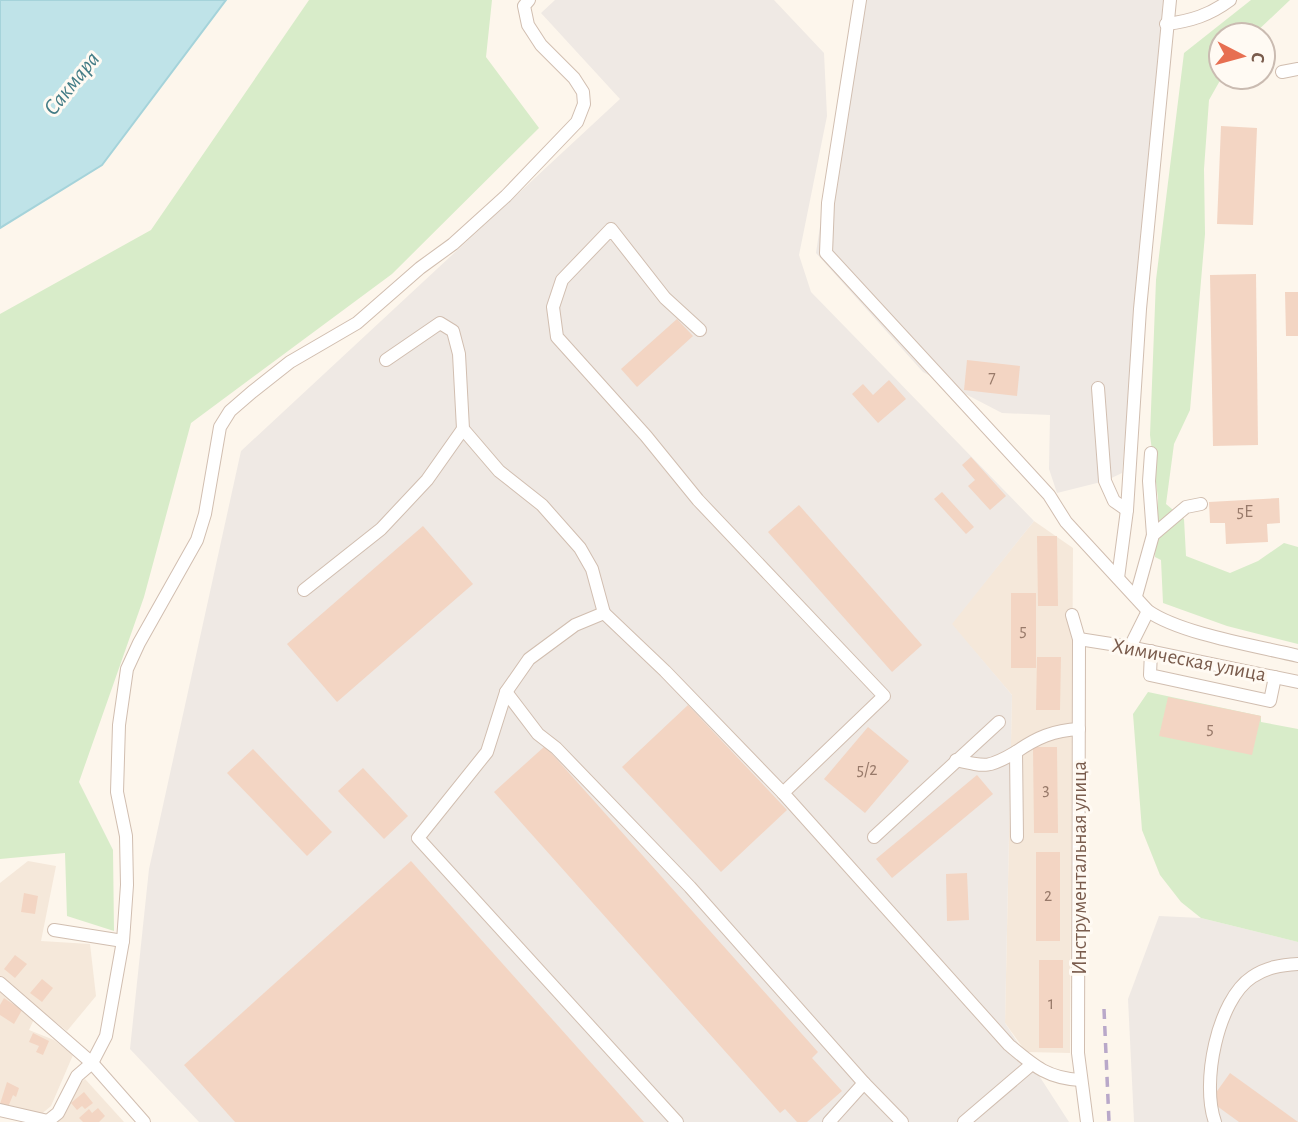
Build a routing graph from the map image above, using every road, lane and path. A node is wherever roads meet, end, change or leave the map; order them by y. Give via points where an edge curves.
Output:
1 (860, 0) edge
2 (1170, 0) edge
3 (1230, 0) edge
4 (525, 2) edge
5 (1166, 24) junction
6 (1298, 69) edge
7 (1282, 72) dead end
8 (700, 330) dead end
9 (386, 360) dead end
10 (1098, 388) dead end
11 (463, 429) junction
12 (1151, 453) dead end
13 (1201, 504) dead end
14 (1127, 510) junction
15 (1153, 535) junction
16 (1118, 578) junction
17 (304, 590) dead end
18 (1136, 596) junction
19 (1148, 611) junction
20 (604, 613) junction
21 (1072, 615) dead end
22 (1079, 639) junction
23 (1130, 647) junction
24 (1151, 651) junction
25 (1298, 656) edge
26 (1275, 677) junction
27 (1298, 682) edge
28 (506, 692) junction
29 (999, 722) dead end
30 (1079, 729) junction
31 (1016, 752) junction
32 (956, 760) junction
33 (783, 793) junction
34 (874, 837) dead end
35 (1017, 837) dead end
36 (54, 930) dead end
37 (123, 941) junction
38 (1298, 964) edge
39 (0, 983) edge
40 (92, 1063) junction
41 (1032, 1064) junction
42 (1080, 1080) junction
43 (864, 1083) junction
44 (2, 1115) edge
45 (144, 1122) edge
46 (677, 1122) edge
47 (829, 1122) edge
48 (902, 1122) edge
49 (964, 1122) edge
50 (1087, 1122) edge
51 (1214, 1122) edge

1 - 16 street, Химическая улица via 828,203 826,253 1049,495 1066,522
2 - 5 street
3 - 5 street via 1190,21
4 - 37 street via 528,24 541,45 583,92 577,122 453,244 358,323 290,362 230,411 220,427 197,540 127,669 117,792 126,836
5 - 14 street
6 - 7 street
8 - 33 street via 665,298 611,229 562,280 553,307 557,337 698,500 884,696
9 - 11 street via 440,323 453,331 459,354
10 - 14 street via 1105,481 1114,501
11 - 17 street via 427,480 381,529
11 - 20 street via 499,471 542,505 580,548 592,569
12 - 15 street
13 - 15 street via 1186,507
14 - 16 street
15 - 18 street
16 - 18 street, Химическая улица
18 - 19 street, Химическая улица
19 - 23 street
19 - 25 street, Химическая улица via 1173,623
20 - 28 street via 575,625 528,659
20 - 33 street
21 - 22 street, Инструментальная улица
22 - 23 street, Химическая улица
22 - 30 street, Инструментальная улица
23 - 24 street, Химическая улица
24 - 26 street, Химическая улица
24 - 26 street via 1150,675 1270,701
26 - 27 street, Химическая улица
28 - 43 street via 538,734 690,887
28 - 46 street via 487,752 418,838
29 - 32 street
30 - 31 street via 1033,740
30 - 42 street, Инструментальная улица
31 - 32 street via 983,766
31 - 35 street
32 - 34 street
33 - 41 street via 1009,1045
36 - 37 street
37 - 40 street via 106,1036
38 - 51 street via 1275,965 1250,978 1228,1006 1213,1050 1209,1088
39 - 40 street
40 - 44 street via 77,1076 58,1112 48,1121
40 - 45 street
41 - 42 street via 1061,1079
41 - 49 street
42 - 50 street, Инструментальная улица
43 - 47 street
43 - 48 street

